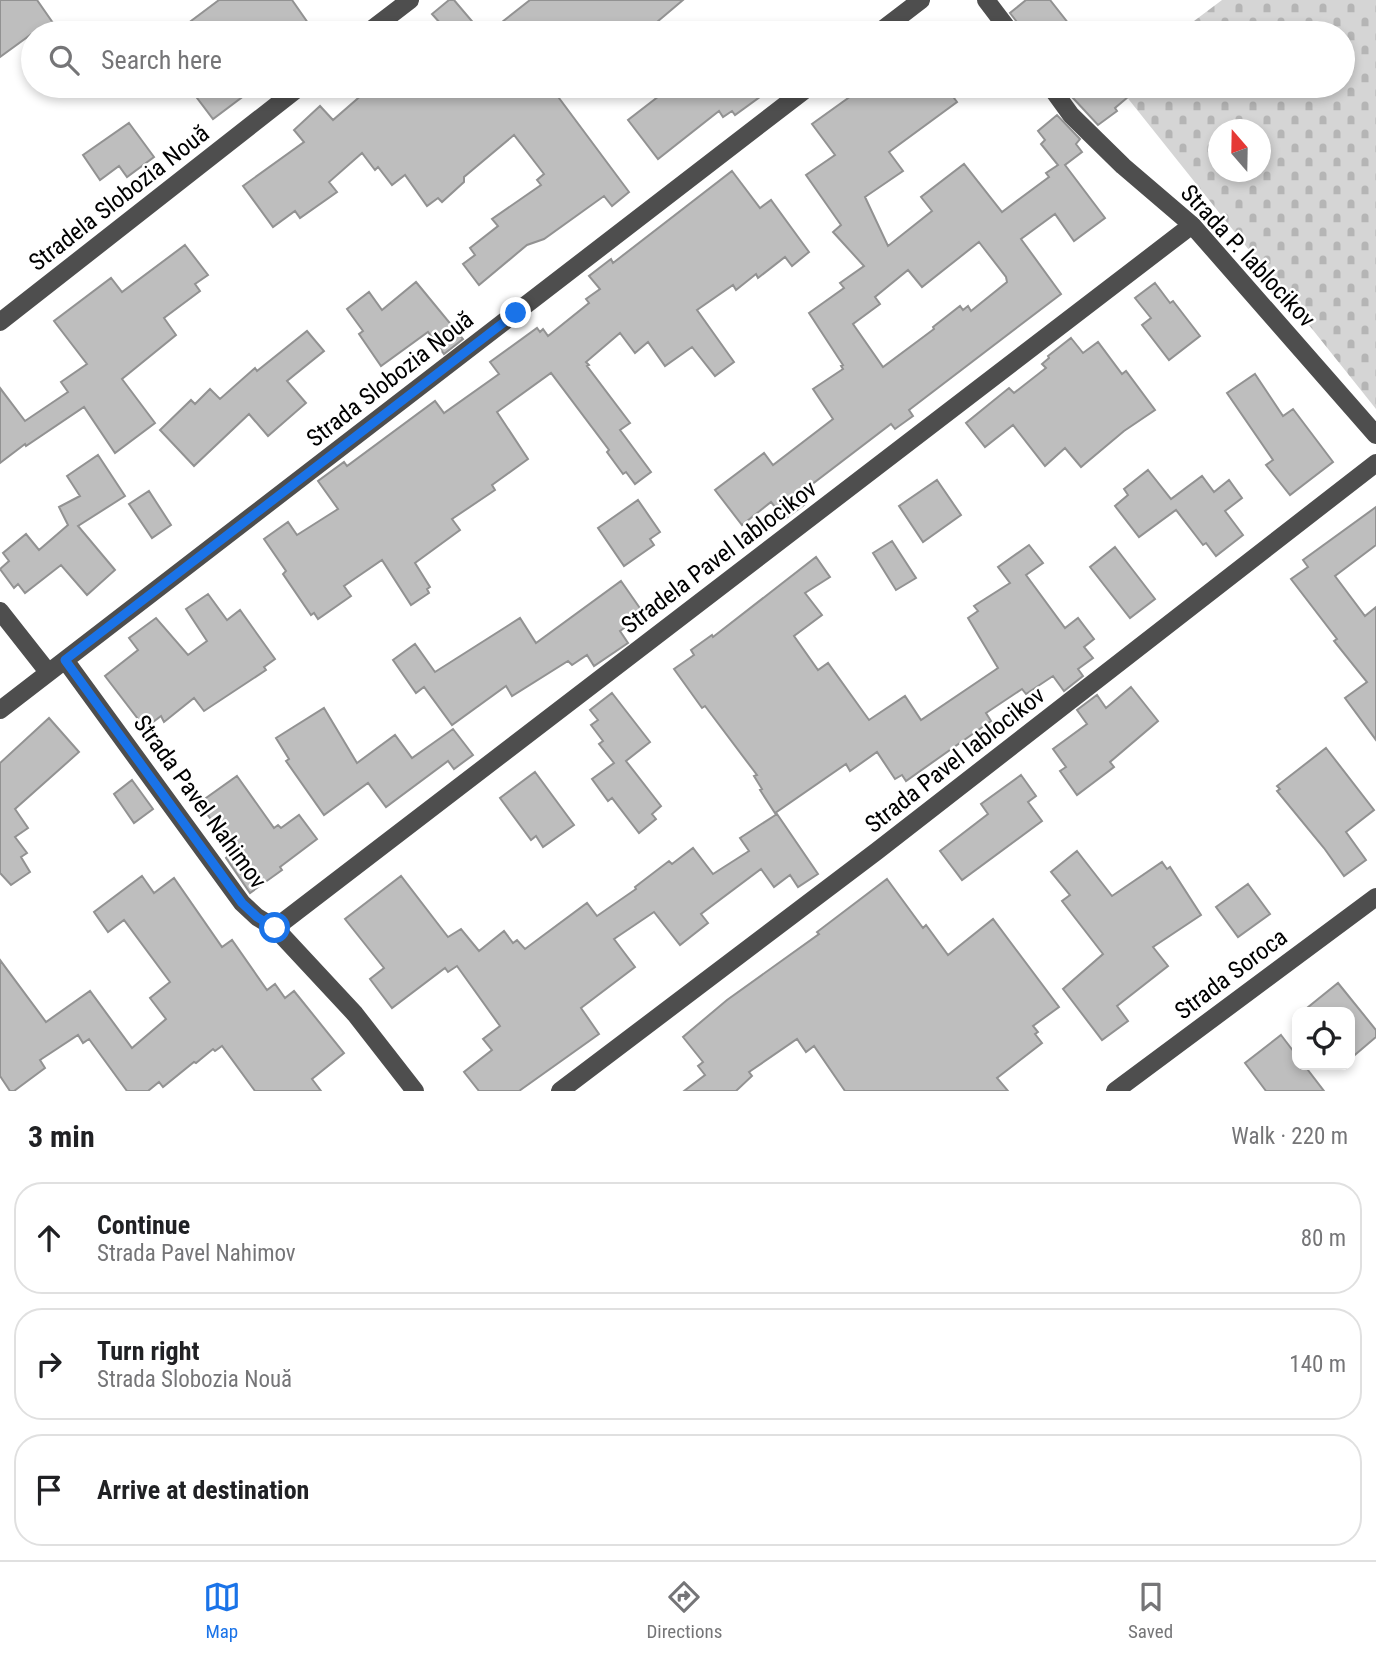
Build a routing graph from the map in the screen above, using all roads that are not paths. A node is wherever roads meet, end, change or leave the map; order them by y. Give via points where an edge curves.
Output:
1 (410, 0) edge
2 (921, 0) edge
3 (986, 0) edge
4 (383, 21) edge
5 (894, 21) edge
6 (1002, 21) edge
7 (286, 98) edge
8 (794, 98) edge
9 (1059, 98) edge
10 (1192, 225) junction
11 (0, 323) edge
12 (1376, 435) edge
13 (1376, 463) edge
14 (0, 611) edge
15 (65, 660) junction
16 (48, 672) junction
17 (0, 710) edge
18 (1376, 897) edge
19 (275, 928) junction
20 (415, 1091) edge
21 (560, 1091) edge
22 (1115, 1091) edge

1 - 4 street
2 - 5 street
3 - 6 street
7 - 11 street, Stradela Slobozia Nouă
8 - 15 street, Strada Slobozia Nouă
9 - 10 street, Strada P. Iablocikov via 1123,166
10 - 12 street, Strada P. Iablocikov
10 - 19 street, Stradela Pavel Iablocikov
13 - 21 street, Strada Pavel Iablocikov
14 - 16 street
15 - 16 street, Strada Slobozia Nouă
15 - 19 street, Strada Pavel Nahimov via 242,903
16 - 17 street, Strada Slobozia Nouă
18 - 22 street, Strada Soroca
19 - 20 street, Strada Pavel Nahimov via 355,1014

